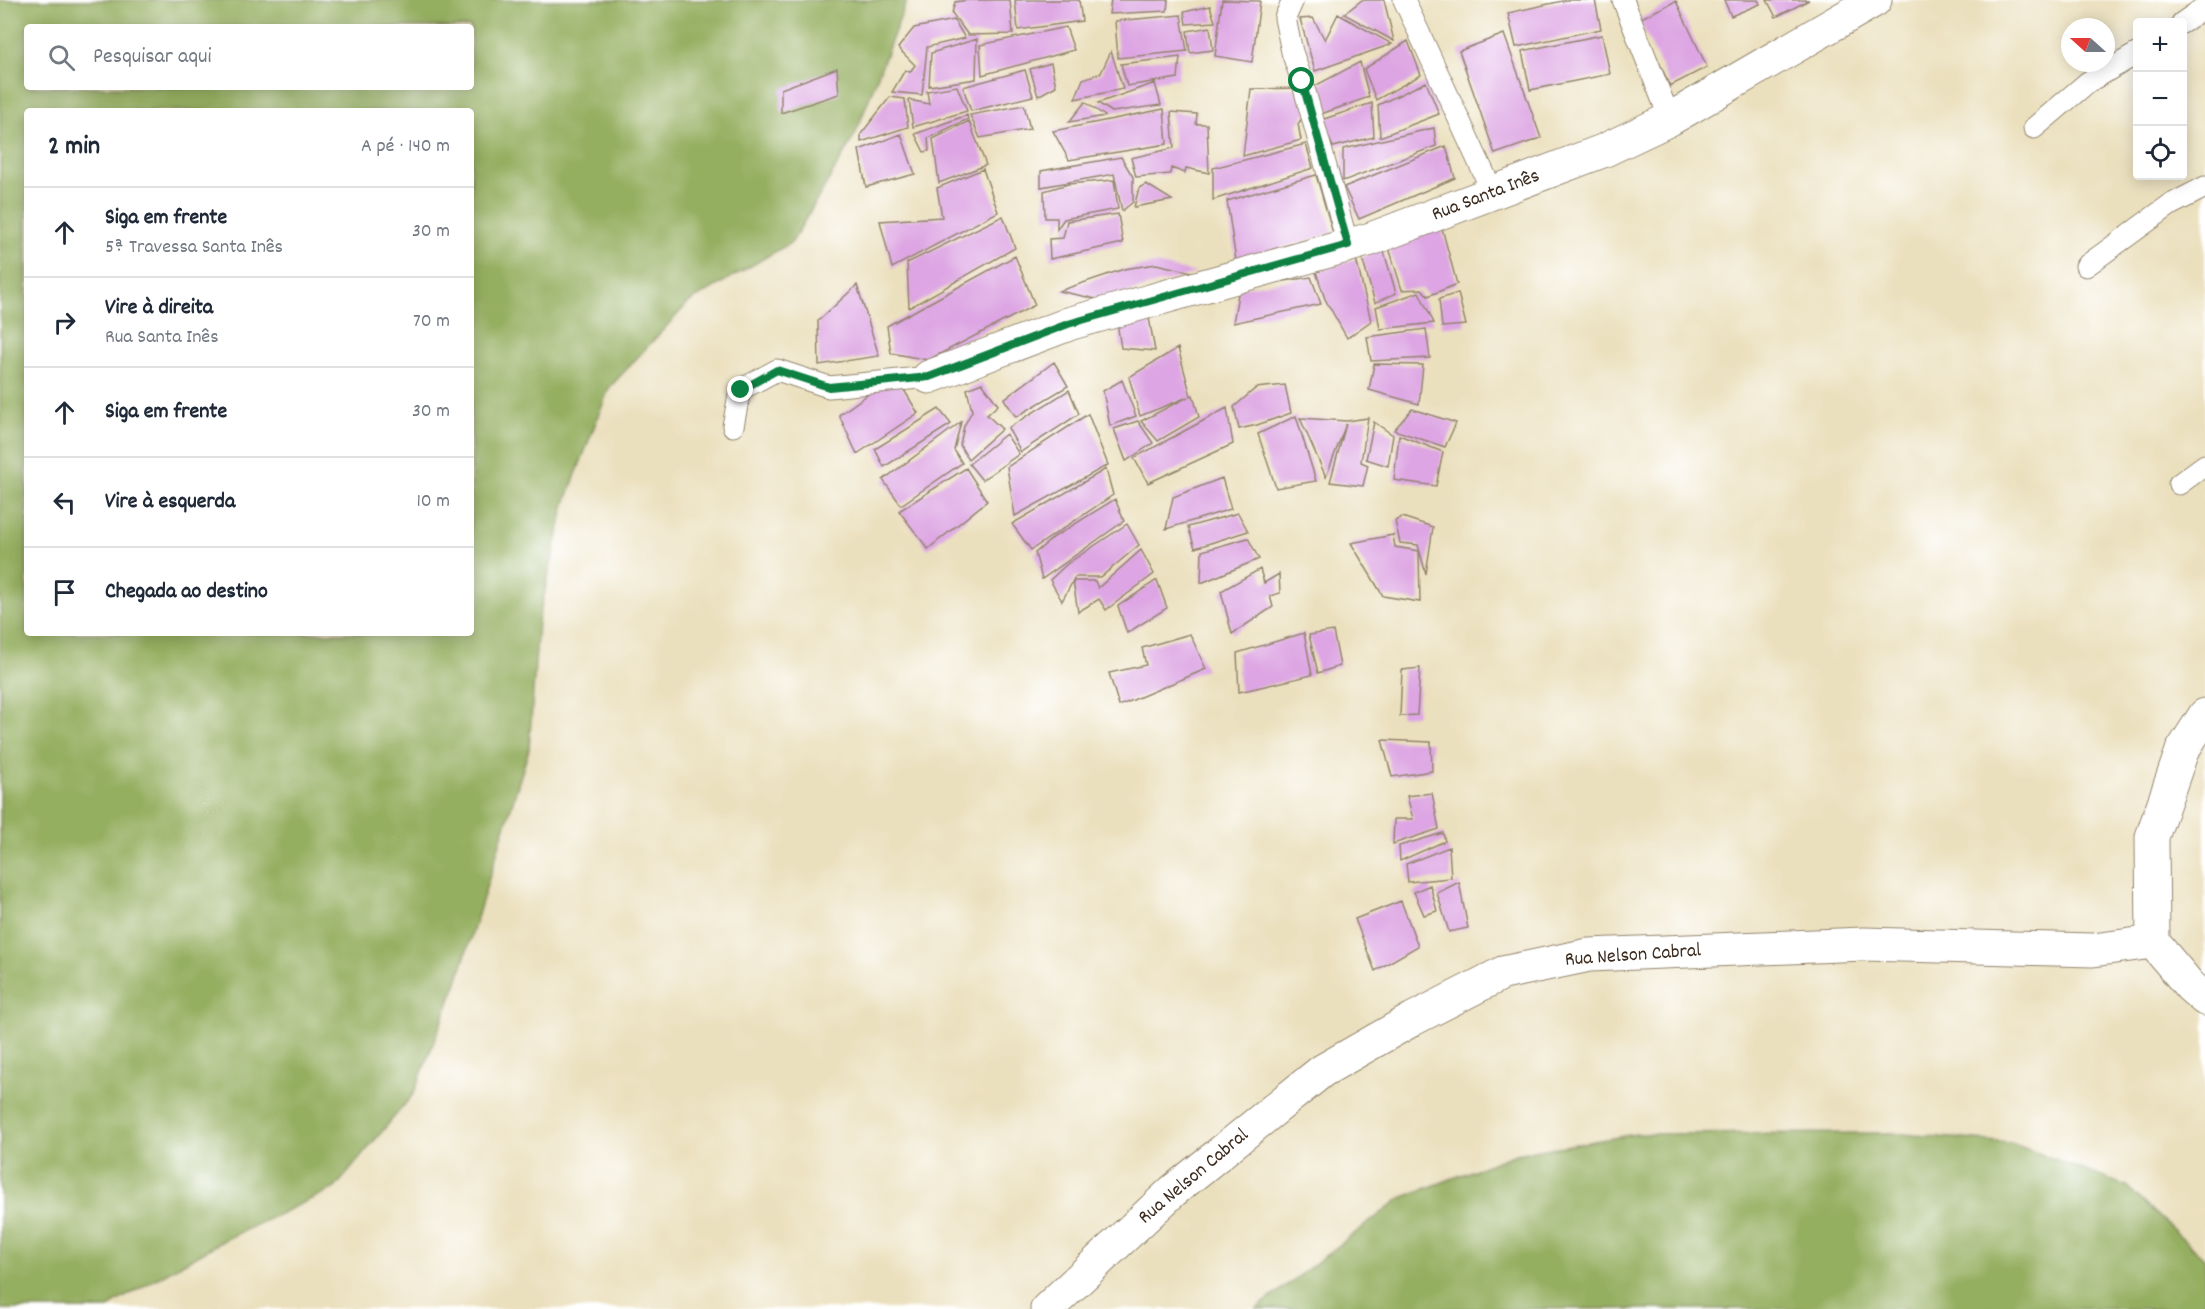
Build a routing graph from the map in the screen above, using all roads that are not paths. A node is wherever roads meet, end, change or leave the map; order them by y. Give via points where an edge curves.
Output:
1 (1293, 0) edge
2 (1404, 0) edge
3 (1623, 0) edge
4 (1875, 0) edge
5 (2205, 7) edge
6 (2187, 20) edge
7 (2133, 56) edge
8 (1670, 119) junction
9 (2034, 128) dead end
10 (2205, 187) edge
11 (1493, 193) junction
12 (1348, 245) junction
13 (2086, 267) dead end
14 (929, 377) joint
15 (733, 426) dead end
16 (2205, 465) edge
17 (2179, 484) dead end
18 (2205, 715) edge
19 (2153, 942) junction
20 (2205, 999) edge
21 (1047, 1309) edge

1 - 12 lane via 1285,18 1292,52
2 - 11 lane
3 - 8 lane
4 - 8 street, Rua Santa Inês
5 - 6 lane
7 - 9 lane via 2088,82
8 - 11 street, Rua Santa Inês via 1605,150
10 - 13 lane via 2170,205
11 - 12 street, Rua Santa Inês
12 - 14 street, Rua Santa Inês via 1069,324
14 - 15 lane via 829,387 777,370 741,390
16 - 17 lane
18 - 19 street via 2182,751 2152,837
19 - 20 street
19 - 21 street, Rua Nelson Cabral via 2093,950 1864,944 1589,955 1503,973 1322,1071 1173,1191

